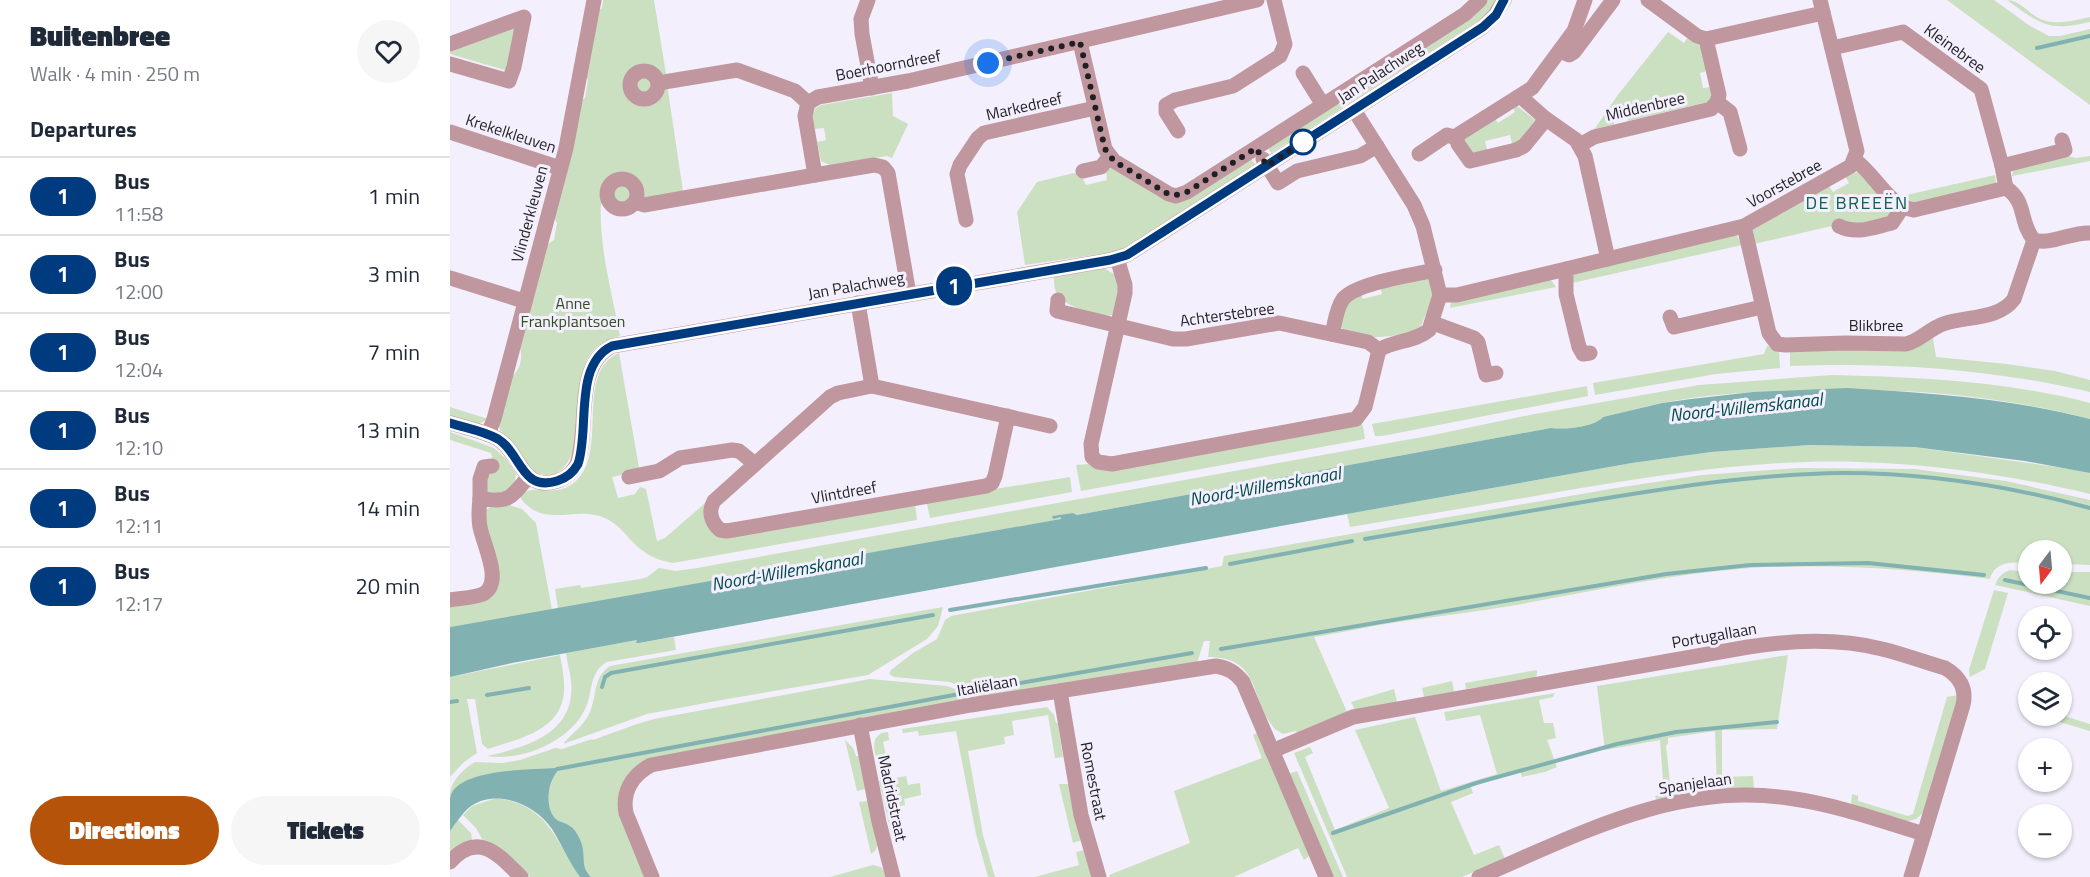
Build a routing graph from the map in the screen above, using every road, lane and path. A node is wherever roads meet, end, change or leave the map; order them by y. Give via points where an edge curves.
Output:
1 (594, 0) edge
2 (868, 0) edge
3 (1257, 0) edge
4 (1275, 0) edge
5 (1480, 0) edge
6 (1504, 0) edge
7 (1585, 0) edge
8 (1613, 0) edge
9 (1648, 0) edge
10 (1822, 7) edge
11 (1579, 35) junction
12 (1706, 39) junction
13 (1080, 42) junction
14 (450, 44) edge
15 (1832, 48) junction
16 (450, 64) edge
17 (1303, 73) dead end
18 (658, 83) dead end
19 (872, 88) junction
20 (1520, 96) junction
21 (1717, 102) junction
22 (808, 103) junction
23 (1323, 105) junction
24 (1095, 108) junction
25 (1354, 110) junction
26 (1546, 119) junction
27 (1178, 131) dead end
28 (450, 132) edge
29 (1456, 138) junction
30 (2062, 140) dead end
31 (1580, 144) junction
32 (1377, 146) junction
33 (1256, 148) junction
34 (1740, 149) dead end
35 (1419, 154) dead end
36 (1110, 156) junction
37 (1856, 160) junction
38 (1267, 166) junction
39 (2002, 166) junction
40 (560, 168) junction
41 (1083, 171) dead end
42 (814, 175) junction
43 (2006, 188) junction
44 (635, 202) dead end
45 (1902, 208) junction
46 (966, 220) dead end
47 (1744, 226) junction
48 (1839, 226) dead end
49 (2090, 233) edge
50 (2034, 240) junction
51 (1117, 258) junction
52 (1608, 259) junction
53 (1566, 269) junction
54 (1435, 270) junction
55 (450, 278) edge
56 (909, 294) junction
57 (1440, 296) junction
58 (524, 301) junction
59 (858, 303) junction
60 (1053, 306) dead end
61 (1762, 307) junction
62 (1670, 317) dead end
63 (1433, 323) junction
64 (1118, 326) junction
65 (1332, 334) junction
66 (1379, 350) junction
67 (1590, 353) dead end
68 (1496, 373) dead end
69 (872, 386) junction
70 (1008, 416) junction
71 (450, 423) edge
72 (1050, 426) dead end
73 (488, 434) junction
74 (755, 464) junction
75 (492, 466) dead end
76 (528, 477) junction
77 (636, 479) dead end
78 (480, 498) junction
79 (450, 600) edge
80 (1060, 691) junction
81 (860, 725) junction
82 (1272, 751) junction
83 (1924, 834) junction
84 (450, 862) edge
85 (521, 877) edge
86 (652, 877) edge
87 (893, 877) edge
88 (1099, 877) edge
89 (1326, 877) edge
90 (1479, 877) edge
91 (1911, 877) edge

1 - 40 street, Vlinderkleuven
2 - 19 street via 861,19
3 - 13 street, Boerhoorndreef
4 - 27 street via 1285,44 1280,56 1233,86 1166,105
5 - 23 street via 1465,14
6 - 25 street, Jan Palachweg via 1483,27
7 - 11 street
8 - 11 street
9 - 12 street
10 - 12 street
10 - 15 street
11 - 20 street via 1560,51 1532,88
12 - 21 street via 1719,95
13 - 19 street, Boerhoorndreef
13 - 24 street
14 - 16 street via 524,17 509,81
15 - 37 street
15 - 39 street, Kleinebree via 1903,32 1981,89
17 - 23 street
18 - 22 street via 737,70 795,91
19 - 22 street, Boerhoorndreef via 818,97
20 - 26 street
20 - 29 street
21 - 31 street, Middenbree via 1711,109 1594,137
21 - 34 street via 1730,112
22 - 42 street via 805,116
23 - 33 street
24 - 36 street
24 - 46 street, Markedreef via 978,138 957,174
25 - 32 street
25 - 38 street, Jan Palachweg
26 - 29 street via 1524,146 1470,161
26 - 31 street
28 - 40 street, Krekelkleuven
29 - 35 street via 1447,135
30 - 39 street via 2065,150
31 - 52 street
32 - 38 street via 1360,156 1304,169 1278,183
32 - 54 street via 1414,205
33 - 36 street via 1176,195 1156,187
33 - 38 street
36 - 41 street via 1101,167
37 - 45 street
37 - 47 street, Voorstebree
38 - 51 street, Jan Palachweg
39 - 43 street, Kleinebree
40 - 58 street, Vlinderkleuven
42 - 44 street via 644,205
42 - 56 street via 874,165 888,173
43 - 45 street via 1914,210
43 - 50 street via 2017,196
45 - 48 street via 1892,223 1860,231
47 - 52 street, Voorstebree
47 - 61 street, Blikbree
49 - 50 street
50 - 61 street, Blikbree via 2010,304 2000,311 1945,323 1914,342 1780,345 1769,333
51 - 56 street, Jan Palachweg
51 - 64 street via 1125,285
52 - 53 street, Voorstebree
53 - 57 street, Voorstebree
53 - 67 street via 1566,294 1579,348 1583,354
54 - 57 street
54 - 65 street via 1353,290 1338,308
55 - 58 street
56 - 59 street, Jan Palachweg
57 - 63 street
58 - 73 street, Vlinderkleuven
59 - 69 street
59 - 76 street, Jan Palachweg via 605,349 590,370 580,457 574,470 566,478 550,482
60 - 64 street, Achterstebree
61 - 62 street via 1674,327
63 - 66 street via 1424,334
63 - 68 street via 1474,338 1486,375
64 - 65 street, Achterstebree via 1179,340 1279,323
64 - 66 street via 1091,444 1092,457 1104,464 1356,419 1365,407
65 - 66 street, Achterstebree via 1368,342
69 - 70 street, Vlintdreef
69 - 74 street, Vlintdreef via 830,398
70 - 72 street, Vlintdreef
70 - 74 street, Vlintdreef via 995,476 986,486 720,530 713,522 711,506
71 - 73 street
73 - 76 street via 513,452
74 - 77 street via 732,450 680,458
75 - 78 street via 484,468
76 - 78 street via 505,501
78 - 79 street via 480,527 492,581 484,593
80 - 81 street, Italiëlaan
80 - 82 street, Italiëlaan via 1225,667 1243,682
80 - 88 street, Romestraat via 1081,815
81 - 86 street, Italiëlaan via 641,770 626,790 624,802
81 - 87 street, Madridstraat
82 - 83 street, Portugallaan via 1353,717 1772,643 1818,641 1860,645 1945,668 1954,673 1963,687 1963,705
82 - 89 street, Italiëlaan
83 - 90 street, Spanjelaan via 1832,806 1790,798 1714,796 1627,815
83 - 91 street, Portugallaan
84 - 85 street via 467,848 489,848

